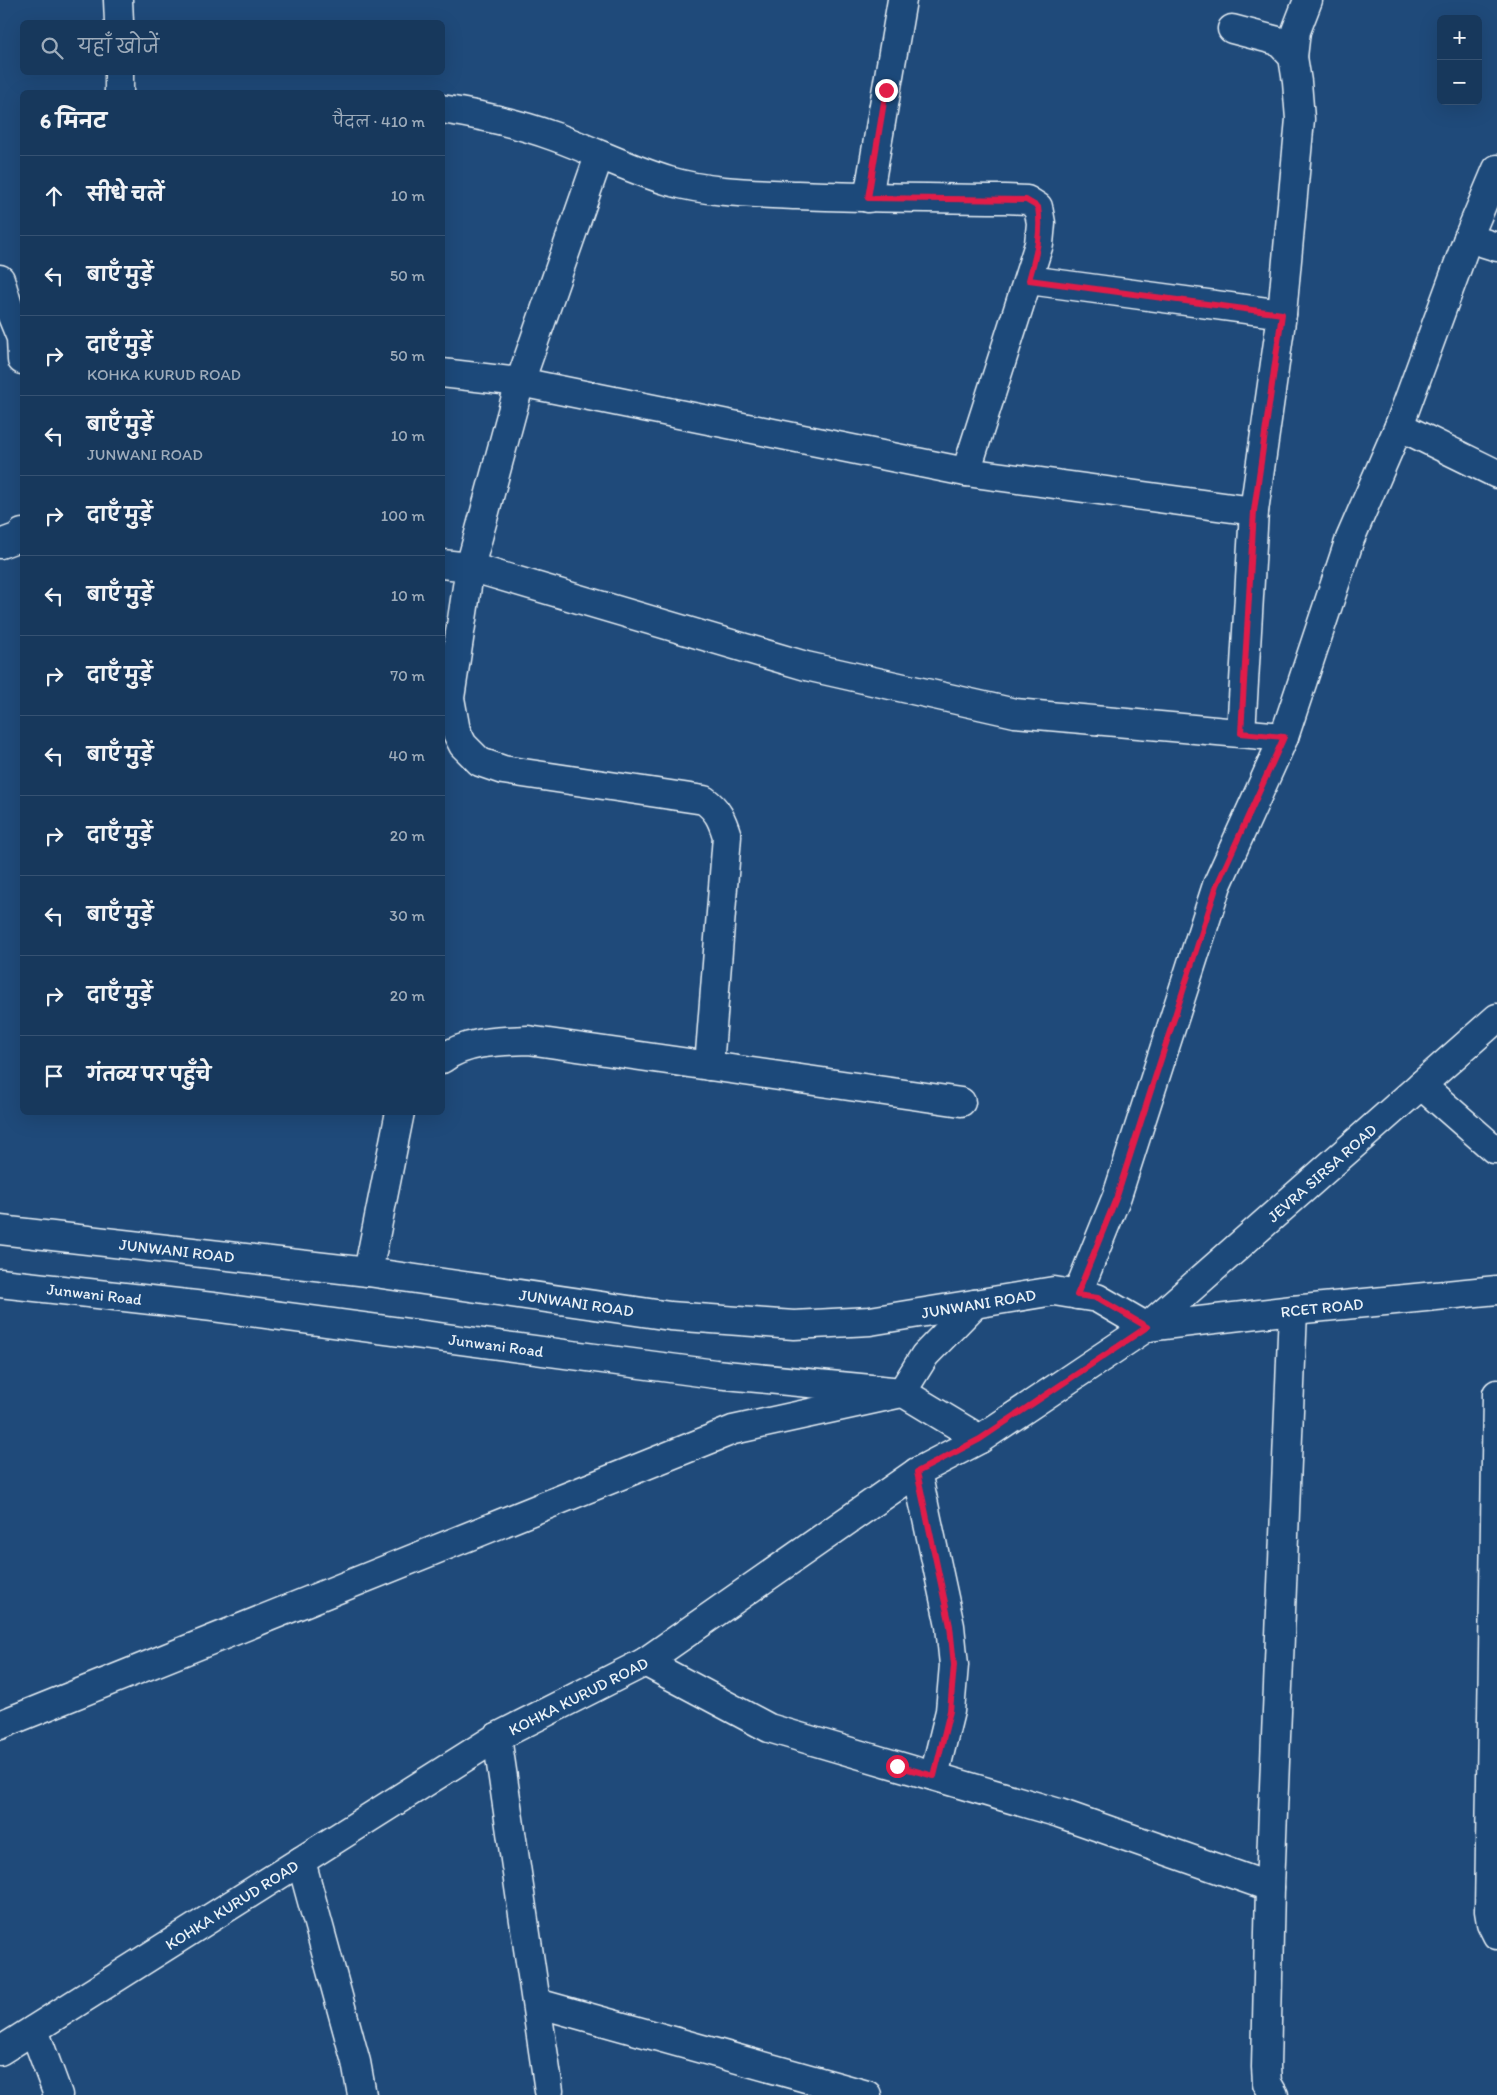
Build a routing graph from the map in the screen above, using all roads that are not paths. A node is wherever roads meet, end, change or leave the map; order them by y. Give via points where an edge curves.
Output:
1 (118, 0) edge
2 (902, 0) edge
3 (1308, 0) edge
4 (119, 20) edge
5 (1232, 29) dead end
6 (1292, 57) junction
7 (119, 75) edge
8 (119, 90) edge
9 (445, 110) edge
10 (599, 156) junction
11 (1497, 168) edge
12 (868, 198) junction
13 (1468, 238) junction
14 (1497, 247) edge
15 (0, 279) edge
16 (1029, 280) junction
17 (1282, 314) junction
18 (20, 339) edge
19 (445, 373) edge
20 (520, 382) junction
21 (1398, 426) junction
22 (966, 472) junction
23 (1497, 474) edge
24 (1254, 511) junction
25 (20, 536) edge
26 (0, 544) edge
27 (445, 564) edge
28 (470, 567) junction
29 (1241, 733) junction
30 (1284, 737) junction
31 (1497, 1018) edge
32 (445, 1057) edge
33 (709, 1066) junction
34 (1421, 1085) junction
35 (961, 1102) dead end
36 (399, 1115) edge
37 (1497, 1150) edge
38 (0, 1230) edge
39 (368, 1272) junction
40 (0, 1283) edge
41 (1497, 1290) edge
42 (1077, 1295) junction
43 (975, 1304) junction
44 (1292, 1310) junction
45 (1147, 1327) junction
46 (902, 1392) junction
47 (1497, 1394) edge
48 (980, 1439) junction
49 (917, 1472) junction
50 (645, 1662) junction
51 (0, 1725) edge
52 (497, 1737) junction
53 (934, 1776) junction
54 (301, 1861) junction
55 (1270, 1886) junction
56 (1497, 1935) edge
57 (537, 2003) junction
58 (34, 2030) junction
59 (0, 2051) edge
60 (549, 2091) dead end
61 (58, 2095) edge
62 (362, 2095) edge
63 (867, 2095) edge
64 (1274, 2095) edge

1 - 4 street
2 - 12 street
3 - 6 street via 1296,31
5 - 6 street via 1278,41
6 - 17 street via 1300,119
7 - 8 street
9 - 10 street via 521,126
10 - 12 street via 670,181 714,190
10 - 20 street
11 - 13 street
12 - 16 street via 1026,200 1038,207 1040,223 1039,244
13 - 14 street
13 - 21 street
15 - 18 street
16 - 17 street
16 - 22 street
17 - 24 street
19 - 20 street
20 - 22 street
20 - 28 street
21 - 23 street
21 - 30 street via 1350,539
22 - 24 street
24 - 29 street
25 - 26 street
27 - 28 street
28 - 29 street via 806,666 1014,713
28 - 33 street via 450,698 456,731 463,745 480,762 502,770 704,800 716,809 727,836
29 - 30 street
30 - 42 street via 1217,885 1117,1196
31 - 34 street, JEVRA SIRSA ROAD
32 - 33 street via 491,1042 528,1040
33 - 35 street
34 - 37 street
34 - 45 street, JEVRA SIRSA ROAD
36 - 39 street
38 - 39 street, JUNWANI ROAD
39 - 43 street, JUNWANI ROAD via 670,1316 794,1325 870,1321
40 - 46 street, Junwani Road via 223,1308 715,1374
41 - 44 street, RCET ROAD
42 - 43 street, JUNWANI ROAD via 1054,1291
42 - 45 street, JUNWANI ROAD via 1098,1298
43 - 46 street via 924,1355
44 - 45 street, RCET ROAD
44 - 55 street
45 - 48 street, KOHKA KURUD ROAD
46 - 48 street, Junwani Road
46 - 51 street via 733,1430
47 - 56 street via 1489,1911
48 - 49 street, KOHKA KURUD ROAD
49 - 50 street, KOHKA KURUD ROAD
49 - 53 street via 950,1626 954,1665 950,1711
50 - 52 street, KOHKA KURUD ROAD
50 - 53 street via 769,1728
52 - 54 street, KOHKA KURUD ROAD
52 - 57 street
53 - 55 street via 1059,1813
54 - 58 street, KOHKA KURUD ROAD
54 - 62 street via 356,2062
55 - 64 street via 1266,2067 1267,2083
57 - 60 street
57 - 63 street
58 - 59 street, KOHKA KURUD ROAD
58 - 61 street

